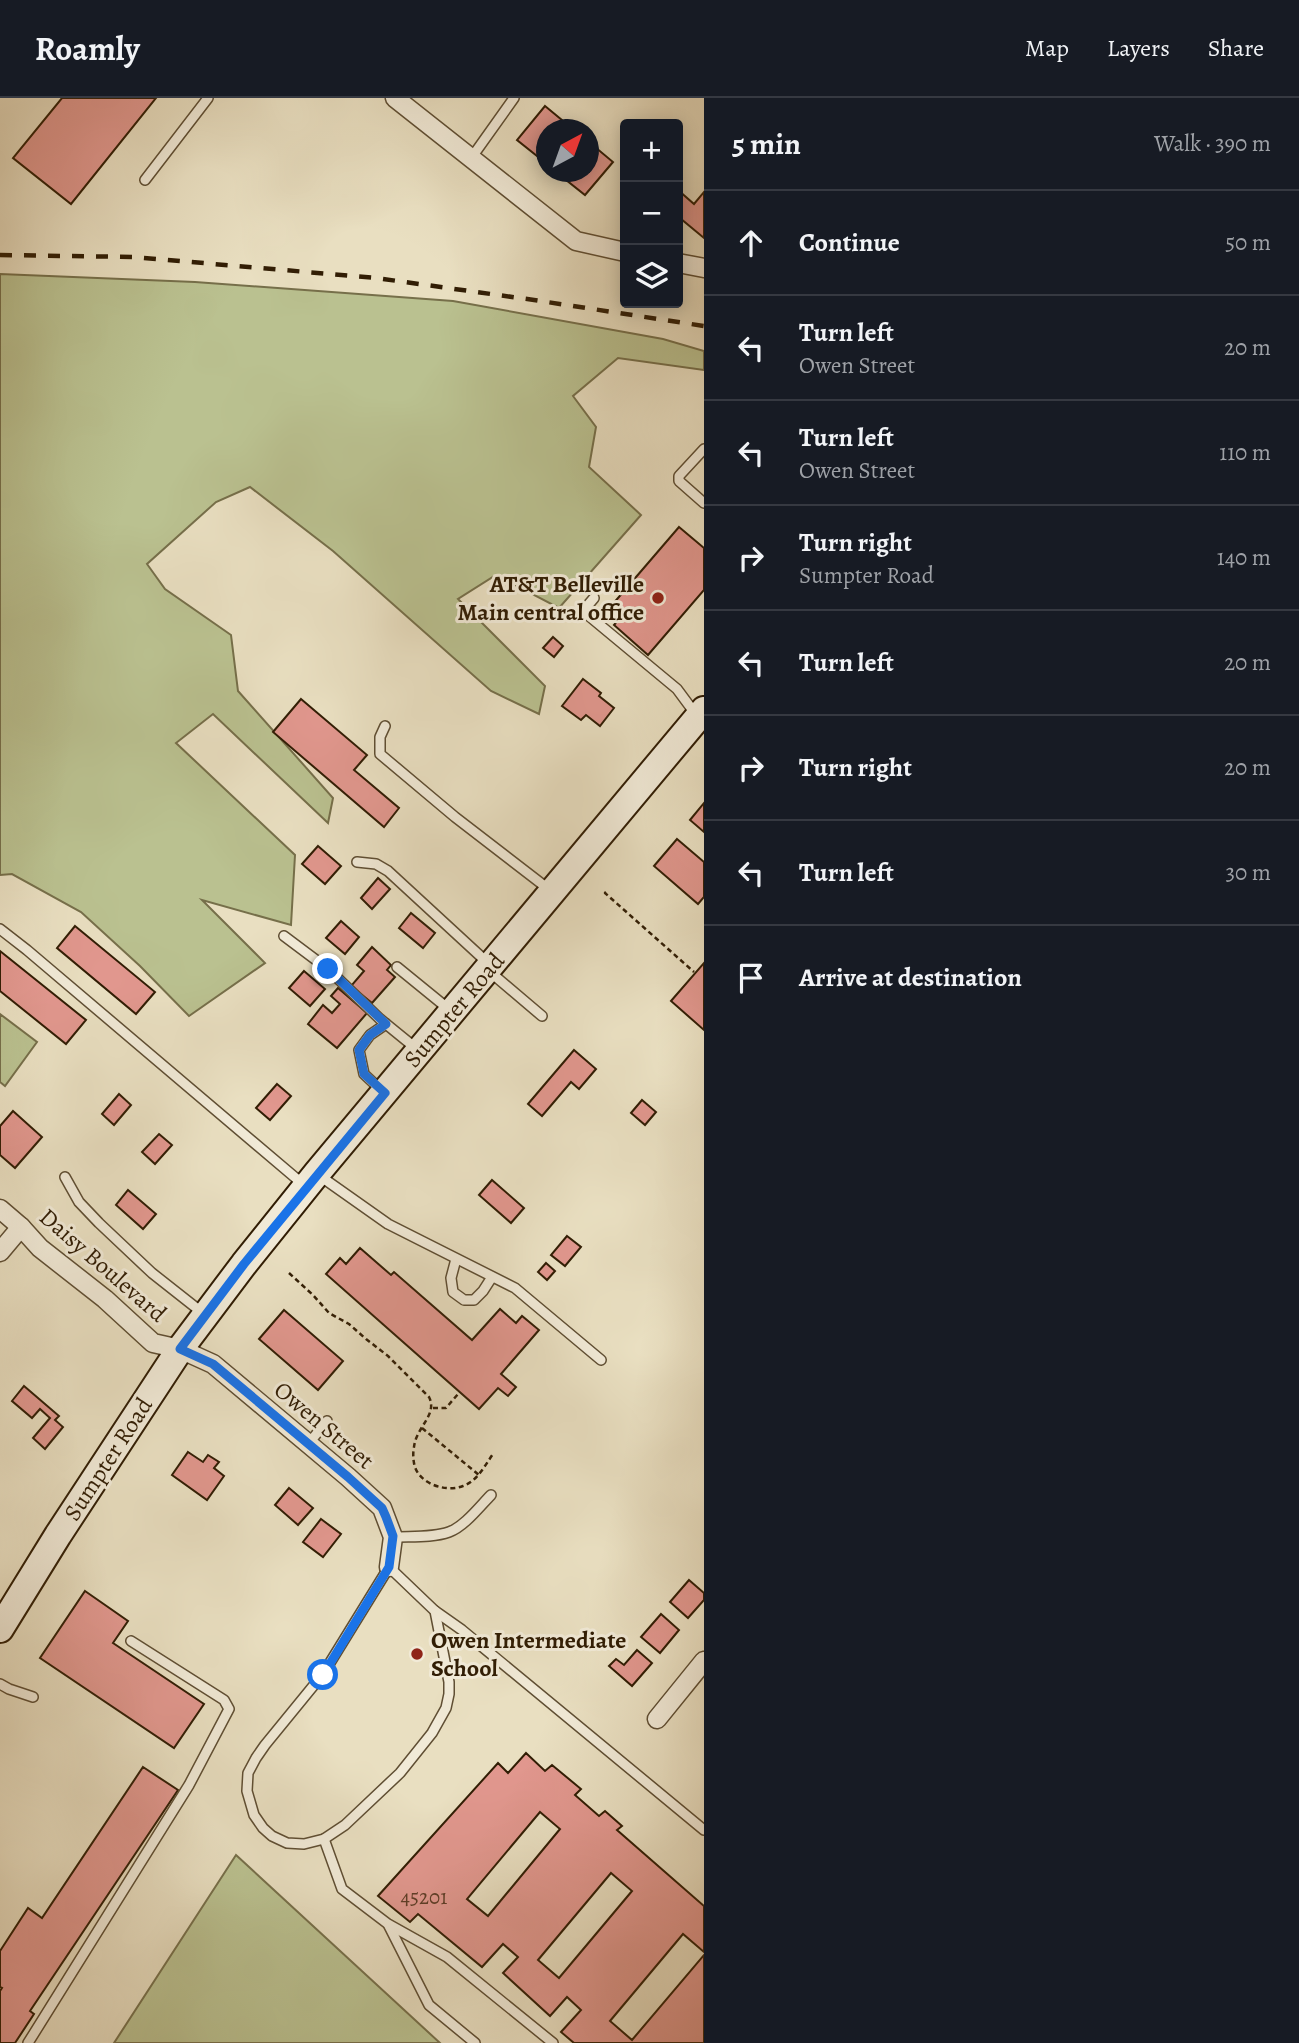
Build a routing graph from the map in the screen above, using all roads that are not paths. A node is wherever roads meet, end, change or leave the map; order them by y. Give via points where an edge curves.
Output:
1 (208, 98) edge
2 (396, 98) edge
3 (498, 98) edge
4 (511, 102) edge
5 (471, 157) junction
6 (145, 180) dead end
7 (620, 251) edge
8 (683, 264) edge
9 (704, 268) edge
10 (704, 449) edge
11 (704, 503) edge
12 (594, 598) dead end
13 (702, 716) edge
14 (385, 726) dead end
15 (357, 862) dead end
16 (552, 892) junction
17 (0, 929) edge
18 (284, 936) dead end
19 (397, 967) dead end
20 (489, 968) junction
21 (453, 1012) junction
22 (542, 1016) dead end
23 (386, 1024) junction
24 (420, 1051) junction
25 (385, 1093) junction
26 (65, 1177) dead end
27 (312, 1180) junction
28 (0, 1209) edge
29 (21, 1227) junction
30 (0, 1252) edge
31 (456, 1259) junction
32 (492, 1277) junction
33 (205, 1315) junction
34 (180, 1349) junction
35 (601, 1360) dead end
36 (327, 1422) dead end
37 (309, 1443) junction
38 (491, 1495) dead end
39 (393, 1536) junction
40 (389, 1567) junction
41 (435, 1611) junction
42 (0, 1629) edge
43 (131, 1641) dead end
44 (704, 1661) edge
45 (0, 1684) edge
46 (33, 1697) dead end
47 (657, 1718) dead end
48 (704, 1830) edge
49 (324, 1839) junction
50 (388, 1924) junction
51 (29, 2043) edge
52 (475, 2043) edge
53 (553, 2043) edge

1 - 6 lane
2 - 5 street
3 - 4 lane
4 - 5 lane
5 - 7 street via 576,241
8 - 9 street
10 - 11 lane via 679,476
12 - 13 lane via 583,611 677,689
13 - 16 street, Sumpter Road
14 - 16 lane via 380,754
15 - 20 lane via 388,871
16 - 20 street, Sumpter Road
17 - 27 lane
18 - 23 lane via 328,969
19 - 21 lane
20 - 21 street, Sumpter Road
20 - 22 lane
21 - 24 street, Sumpter Road
23 - 24 lane
23 - 25 lane via 359,1050 364,1074
24 - 25 street, Sumpter Road
25 - 27 street, Sumpter Road
26 - 33 lane via 79,1202 99,1223
27 - 31 lane
27 - 33 street, Sumpter Road
28 - 29 street, Daisy Boulevard
29 - 30 street
29 - 34 street, Daisy Boulevard via 153,1343
31 - 32 lane
31 - 32 lane via 453,1292 464,1300 474,1300
32 - 35 lane via 515,1288
33 - 34 street, Sumpter Road
34 - 37 street, Owen Street via 213,1364
34 - 42 street, Sumpter Road
36 - 37 lane
37 - 39 street, Owen Street via 382,1508
38 - 39 lane via 451,1532
39 - 40 street
40 - 41 lane
40 - 49 lane via 323,1675 265,1745 248,1773 247,1791 254,1815 272,1836 304,1844
41 - 48 lane
41 - 49 lane via 449,1682 446,1708 400,1773
43 - 51 lane via 224,1700 229,1709 189,1785
44 - 47 street
45 - 46 lane
49 - 50 lane via 342,1889
50 - 52 lane via 429,2005
50 - 53 lane via 447,1957

